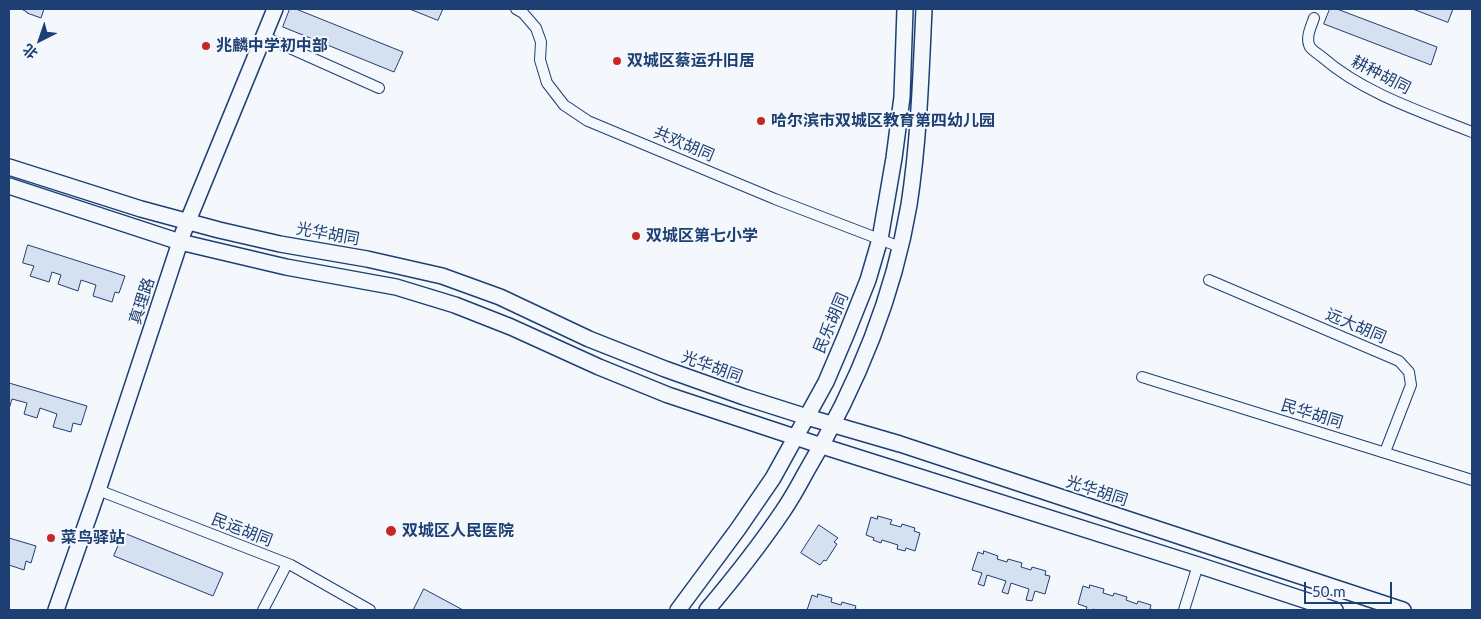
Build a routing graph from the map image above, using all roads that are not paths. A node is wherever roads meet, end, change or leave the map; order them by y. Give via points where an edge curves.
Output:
1 (275, 9) edge
2 (516, 9) edge
3 (905, 9) edge
4 (924, 9) edge
5 (1314, 18) dead end
6 (265, 37) junction
7 (379, 88) dead end
8 (1472, 132) edge
9 (9, 167) edge
10 (9, 186) edge
11 (188, 221) junction
12 (880, 239) junction
13 (180, 242) junction
14 (900, 247) junction
15 (1209, 280) dead end
16 (1142, 377) dead end
17 (807, 418) junction
18 (832, 425) junction
19 (796, 438) junction
20 (822, 446) junction
21 (1385, 452) junction
22 (1472, 480) edge
23 (98, 490) junction
24 (287, 564) junction
25 (1198, 565) junction
26 (56, 610) edge
27 (262, 610) edge
28 (370, 610) edge
29 (678, 610) edge
30 (707, 610) edge
31 (1184, 610) edge
32 (1334, 610) edge
33 (1403, 610) edge

1 - 6 main road, 真理路
2 - 12 street, 共欢胡同 via 523,12 536,28 547,83 564,105 588,121
3 - 12 main road, 民乐胡同 via 902,97
4 - 14 main road via 916,153
5 - 8 street, 耕种胡同 via 1308,38 1310,48 1330,64 1361,84
6 - 7 street
6 - 11 main road, 真理路
9 - 11 main road, 光华胡同
10 - 13 main road
11 - 13 main road, 真理路
11 - 17 main road, 光华胡同 via 280,244 442,276 500,297 656,366
12 - 14 street, 共欢胡同
12 - 17 main road, 民乐胡同 via 846,336
13 - 19 main road via 286,267 396,287 455,305 668,396
13 - 23 main road, 真理路
14 - 18 main road via 868,348
15 - 21 street, 远大胡同 via 1399,361 1409,372 1411,386
16 - 21 street, 民华胡同
17 - 18 main road, 光华胡同
17 - 19 main road, 民乐胡同
18 - 20 main road
18 - 33 main road, 光华胡同 via 900,444
19 - 20 main road
19 - 29 main road, 民乐胡同 via 773,478
20 - 25 main road
20 - 30 main road via 784,510
21 - 22 street, 民华胡同
23 - 24 street, 民运胡同
23 - 26 main road, 真理路
24 - 27 street
24 - 28 street, 民运胡同
25 - 31 street
25 - 32 main road

